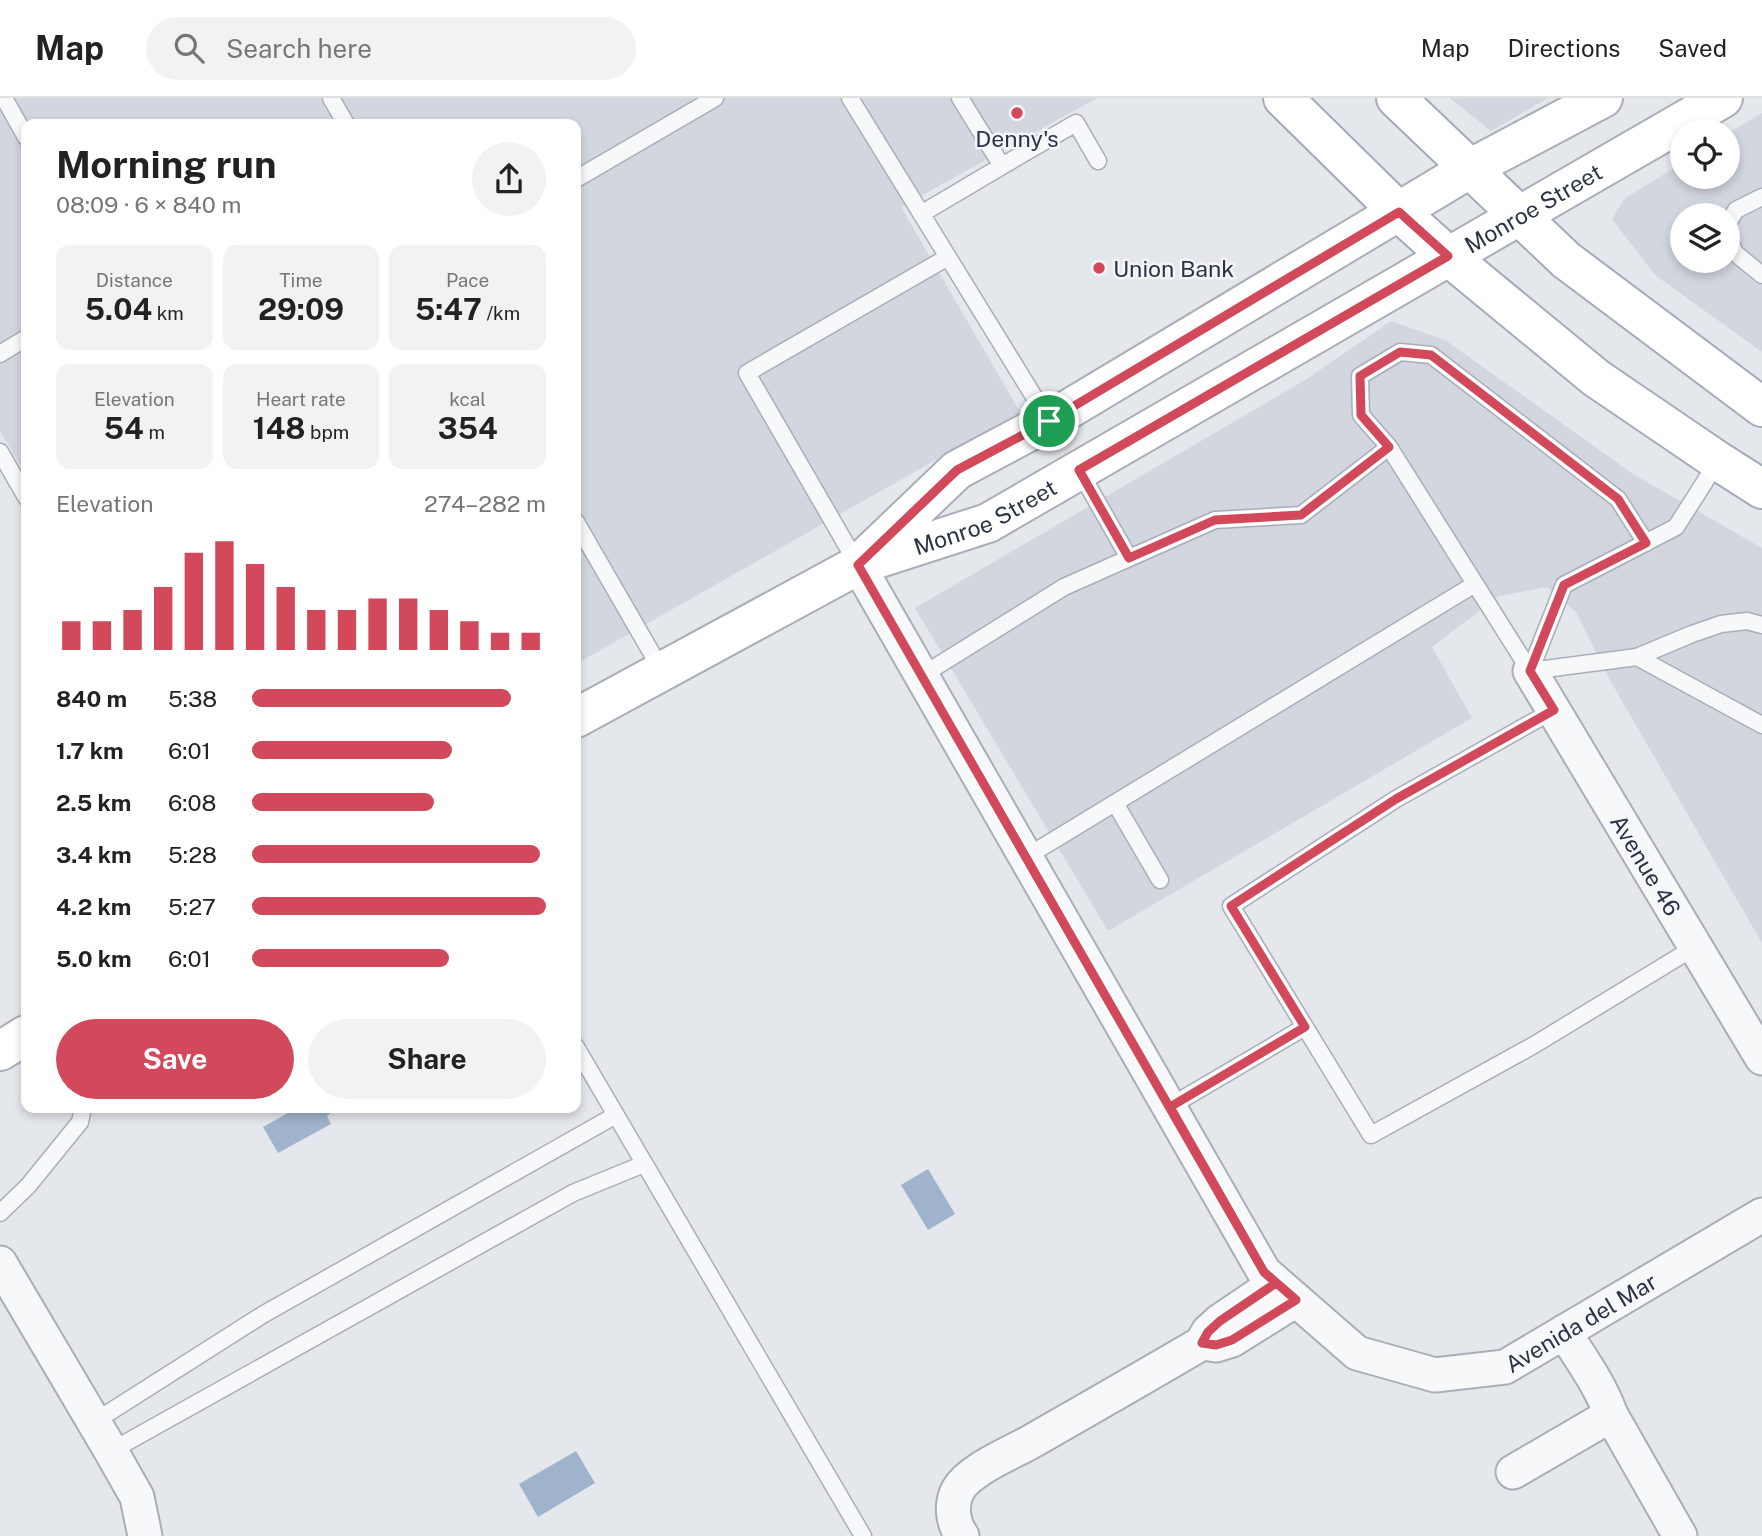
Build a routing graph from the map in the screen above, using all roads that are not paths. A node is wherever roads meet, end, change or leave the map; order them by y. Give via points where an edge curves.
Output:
1 (4, 98) edge
2 (331, 98) edge
3 (715, 98) edge
4 (850, 98) edge
5 (960, 98) edge
6 (1283, 98) edge
7 (1723, 98) edge
8 (1591, 101) edge
9 (1409, 102) edge
10 (343, 119) edge
11 (21, 128) edge
12 (1098, 161) dead end
13 (1002, 166) junction
14 (1471, 168) junction
15 (581, 176) edge
16 (1762, 197) edge
17 (1740, 208) edge
18 (1399, 212) junction
19 (921, 214) junction
20 (1519, 215) junction
21 (1448, 256) junction
22 (947, 257) junction
23 (1740, 257) edge
24 (1762, 275) edge
25 (21, 341) edge
26 (0, 354) edge
27 (1762, 407) edge
28 (1049, 421) junction
29 (1389, 447) junction
30 (0, 452) edge
31 (1718, 461) junction
32 (1079, 470) junction
33 (21, 488) edge
34 (1762, 489) edge
35 (581, 531) edge
36 (1646, 543) junction
37 (1129, 558) junction
38 (858, 565) junction
39 (1475, 584) junction
40 (1762, 625) edge
41 (1637, 657) junction
42 (662, 671) junction
43 (1530, 671) junction
44 (921, 676) junction
45 (1554, 710) junction
46 (581, 715) edge
47 (1762, 725) edge
48 (1115, 803) junction
49 (1026, 857) junction
50 (1160, 880) dead end
51 (1695, 947) junction
52 (1305, 1027) junction
53 (21, 1038) edge
54 (0, 1051) edge
55 (581, 1056) edge
56 (1762, 1058) edge
57 (1170, 1107) junction
58 (82, 1113) edge
59 (616, 1115) junction
60 (644, 1164) junction
61 (0, 1213) edge
62 (1762, 1214) edge
63 (0, 1263) edge
64 (1286, 1292) junction
65 (1556, 1337) junction
66 (1604, 1419) junction
67 (94, 1422) junction
68 (111, 1451) junction
69 (1513, 1472) dead end
70 (145, 1536) edge
71 (863, 1536) edge
72 (962, 1536) edge
73 (1680, 1536) edge

1 - 11 lane
2 - 10 lane
3 - 15 lane
4 - 19 lane
5 - 13 lane
6 - 18 main road
7 - 20 main road, Monroe Street
8 - 14 main road, Monroe Street
9 - 14 main road
12 - 13 lane via 1076,123
13 - 19 lane
14 - 18 main road, Monroe Street
14 - 20 main road
16 - 17 lane
18 - 21 main road
18 - 28 main road, Monroe Street
19 - 22 lane
20 - 21 main road, Monroe Street
20 - 27 main road via 1566,260
21 - 31 main road via 1596,378
21 - 32 main road, Monroe Street
22 - 28 lane
22 - 38 lane via 747,373
23 - 24 lane
25 - 26 lane
28 - 38 main road, Monroe Street via 957,470
29 - 36 lane via 1361,415 1360,376 1400,352 1431,355 1618,499
29 - 37 lane via 1301,515 1215,520
29 - 39 lane
30 - 33 lane
31 - 34 main road
31 - 36 lane via 1676,527
32 - 37 lane
32 - 38 main road, Monroe Street via 988,523
35 - 42 lane
36 - 43 lane via 1564,585
37 - 44 lane via 1064,587
38 - 42 main road, Monroe Street
38 - 44 street, Avenida del Mar
39 - 43 lane
39 - 48 lane
40 - 41 lane via 1747,621 1721,624
41 - 43 lane
41 - 47 lane
42 - 46 main road, Monroe Street
43 - 45 street, Avenue 46
44 - 49 street, Avenida del Mar
45 - 51 street, Avenue 46
45 - 52 lane via 1396,799 1231,906
48 - 49 lane
48 - 50 lane
49 - 57 street, Avenida del Mar
51 - 52 lane via 1534,1045 1371,1135
51 - 56 street, Avenue 46
52 - 57 lane
53 - 54 main road
55 - 59 lane
57 - 64 street, Avenida del Mar via 1264,1272
58 - 61 lane via 80,1122 28,1186
59 - 60 lane
59 - 67 lane via 264,1314
60 - 68 lane via 573,1193
60 - 71 lane
62 - 65 street, Avenida del Mar
63 - 67 street
64 - 65 street, Avenida del Mar via 1357,1353 1435,1375 1505,1367
64 - 72 street via 1232,1340 1202,1343 973,1473 957,1491 953,1510
65 - 66 street via 1595,1378
66 - 69 street
66 - 73 street
67 - 68 street
68 - 70 street via 137,1497

